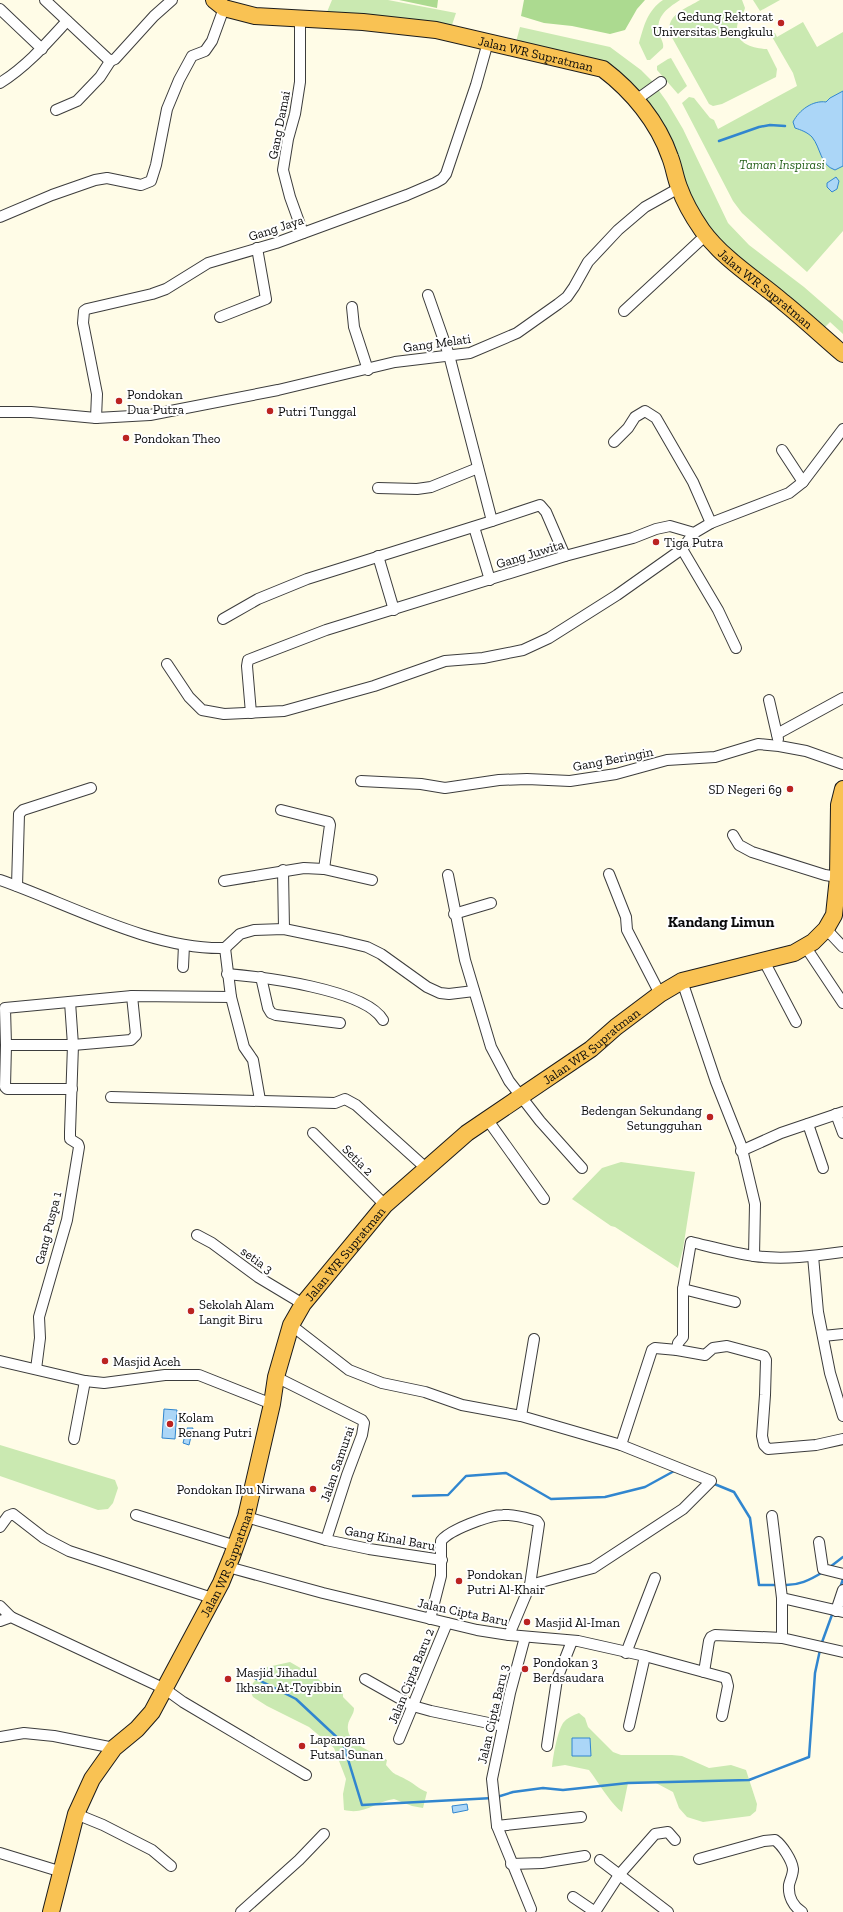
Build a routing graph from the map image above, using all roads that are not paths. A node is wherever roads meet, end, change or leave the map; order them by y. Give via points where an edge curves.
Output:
1 (45, 0) edge
2 (172, 0) edge
3 (219, 4) edge
4 (0, 9) edge
5 (300, 19) junction
6 (66, 21) junction
7 (488, 42) junction
8 (42, 48) junction
9 (112, 60) junction
10 (661, 82) dead end
11 (0, 83) edge
12 (636, 100) junction
13 (56, 110) dead end
14 (679, 188) junction
15 (0, 217) edge
16 (303, 233) junction
17 (706, 235) junction
18 (257, 248) junction
19 (428, 295) dead end
20 (352, 307) dead end
21 (624, 311) dead end
22 (220, 317) dead end
23 (843, 354) edge
24 (448, 355) junction
25 (368, 370) junction
26 (0, 412) edge
27 (96, 418) junction
28 (843, 429) edge
29 (614, 442) dead end
30 (782, 450) dead end
31 (478, 468) junction
32 (803, 482) junction
33 (378, 488) dead end
34 (492, 521) junction
35 (711, 523) junction
36 (474, 527) junction
37 (694, 533) junction
38 (682, 549) junction
39 (378, 556) junction
40 (565, 556) junction
41 (490, 580) junction
42 (394, 610) junction
43 (224, 619) dead end
44 (736, 648) dead end
45 (167, 664) dead end
46 (843, 698) edge
47 (769, 700) dead end
48 (251, 714) junction
49 (777, 734) junction
50 (779, 746) junction
51 (843, 764) edge
52 (361, 781) dead end
53 (91, 788) dead end
54 (843, 789) edge
55 (281, 810) dead end
56 (733, 835) dead end
57 (840, 854) edge
58 (324, 869) junction
59 (283, 870) junction
60 (448, 874) dead end
61 (609, 874) dead end
62 (838, 877) junction
63 (0, 880) edge
64 (372, 880) dead end
65 (224, 881) dead end
66 (17, 886) junction
67 (491, 903) dead end
68 (454, 914) junction
69 (284, 929) junction
70 (826, 929) junction
71 (184, 945) junction
72 (806, 946) junction
73 (843, 947) edge
74 (225, 948) junction
75 (764, 961) junction
76 (183, 967) dead end
77 (228, 974) junction
78 (261, 977) junction
79 (682, 981) junction
80 (474, 991) junction
81 (660, 994) junction
82 (132, 996) junction
83 (231, 997) junction
84 (70, 1002) junction
85 (843, 1003) edge
86 (383, 1020) dead end
87 (796, 1022) dead end
88 (340, 1023) dead end
89 (6, 1045) junction
90 (74, 1045) junction
91 (72, 1092) junction
92 (522, 1095) junction
93 (111, 1097) dead end
94 (260, 1100) junction
95 (839, 1113) edge
96 (487, 1119) junction
97 (808, 1124) junction
98 (313, 1133) dead end
99 (843, 1133) edge
100 (741, 1150) junction
101 (582, 1168) dead end
102 (823, 1168) dead end
103 (427, 1169) junction
104 (544, 1199) dead end
105 (385, 1205) junction
106 (197, 1235) dead end
107 (843, 1252) edge
108 (754, 1256) junction
109 (812, 1256) junction
110 (683, 1289) junction
111 (736, 1302) dead end
112 (303, 1304) junction
113 (291, 1325) junction
114 (843, 1334) edge
115 (823, 1336) junction
116 (534, 1339) dead end
117 (677, 1350) junction
118 (0, 1360) edge
119 (36, 1369) junction
120 (276, 1377) junction
121 (85, 1381) junction
122 (272, 1404) junction
123 (521, 1416) junction
124 (843, 1416) edge
125 (843, 1438) edge
126 (74, 1439) dead end
127 (621, 1445) junction
128 (136, 1515) dead end
129 (772, 1516) dead end
130 (246, 1517) junction
131 (0, 1527) edge
132 (326, 1540) junction
133 (819, 1542) dead end
134 (236, 1546) junction
135 (442, 1560) junction
136 (228, 1567) junction
137 (843, 1574) edge
138 (655, 1578) dead end
139 (530, 1585) junction
140 (781, 1590) junction
141 (843, 1590) edge
142 (212, 1598) junction
143 (0, 1606) edge
144 (836, 1611) edge
145 (11, 1617) junction
146 (430, 1619) junction
147 (0, 1621) edge
148 (447, 1623) junction
149 (509, 1636) junction
150 (525, 1637) junction
151 (782, 1638) junction
152 (572, 1641) junction
153 (843, 1652) edge
154 (626, 1653) junction
155 (645, 1656) junction
156 (704, 1672) junction
157 (365, 1679) dead end
158 (165, 1689) junction
159 (413, 1706) junction
160 (722, 1716) dead end
161 (504, 1726) junction
162 (629, 1726) dead end
163 (0, 1737) edge
164 (399, 1739) dead end
165 (547, 1746) dead end
166 (114, 1748) junction
167 (306, 1775) dead end
168 (76, 1814) junction
169 (581, 1817) dead end
170 (497, 1826) junction
171 (324, 1834) dead end
172 (675, 1840) dead end
173 (0, 1853) edge
174 (585, 1856) dead end
175 (699, 1859) dead end
176 (600, 1860) dead end
177 (511, 1864) junction
178 (171, 1866) dead end
179 (62, 1872) junction
180 (619, 1875) junction
181 (573, 1896) dead end
182 (531, 1909) dead end
183 (51, 1912) edge
184 (241, 1912) edge
185 (595, 1912) edge
186 (666, 1912) edge
187 (802, 1912) edge

1 - 6 street
2 - 9 street
3 - 5 highway, Jalan WR Supratman via 255,16
3 - 15 street via 212,41 205,50 192,56 167,109 151,181 141,185 107,178 95,180
4 - 8 street
5 - 7 highway, Jalan WR Supratman via 429,29
5 - 16 street, Gang Damai via 300,82 283,170
6 - 8 street
6 - 9 street
7 - 12 highway, Jalan WR Supratman via 603,70 620,82
7 - 16 street, Gang Jaya via 463,125 442,179 408,195
8 - 11 street via 14,74
9 - 13 street via 77,101
10 - 12 street
12 - 14 highway, Jalan WR Supratman via 670,156
14 - 17 highway, Jalan WR Supratman via 692,215
14 - 24 street, Gang Melati via 645,207 618,230 588,262 567,297 549,311 517,333 485,348 470,353
16 - 18 street, Gang Jaya
17 - 21 street
17 - 23 highway, Jalan WR Supratman via 727,258 784,302
18 - 22 street via 266,299
18 - 27 street, Gang Jaya via 208,263 175,285 152,294 87,309 83,315 97,394
19 - 24 street
20 - 25 street via 354,327
24 - 25 street, Gang Melati via 395,362
24 - 31 street
25 - 27 street, Gang Melati via 150,415
26 - 27 street, Gang Melati
28 - 32 street
29 - 35 street via 640,414 646,411 656,418 693,482
30 - 32 street
31 - 33 street via 431,487
31 - 34 street
32 - 35 street via 789,493
34 - 36 street
34 - 40 street via 541,505
35 - 37 street
36 - 39 street
36 - 41 street
37 - 38 street
37 - 40 street, Gang Juwita via 670,526
38 - 44 street via 721,615
38 - 48 street via 550,638 523,650 483,658 445,661 374,686 284,711
39 - 42 street
39 - 43 street via 264,596
40 - 41 street, Gang Juwita
41 - 42 street, Gang Juwita
42 - 48 street, Gang Juwita via 308,636 248,660
45 - 48 street via 189,697 202,710 224,714
46 - 49 street
47 - 49 street
49 - 50 street
50 - 51 street, Gang Beringin via 806,751
50 - 52 street, Gang Beringin via 758,744 715,757 667,760 616,774 570,781 499,780 445,788 422,784
53 - 66 street via 22,810 19,814
54 - 57 highway, Jalan WR Supratman via 840,805
55 - 58 street via 329,822
56 - 62 street via 739,845 752,852
57 - 62 highway, Jalan WR Supratman
58 - 59 street
58 - 64 street
59 - 65 street
59 - 69 street
60 - 68 street
61 - 81 street via 626,917 626,930
62 - 70 highway, Jalan WR Supratman via 834,915
63 - 66 street
66 - 71 street via 126,929
67 - 68 street
68 - 80 street
69 - 74 street via 254,930 240,934
69 - 80 street via 366,947 440,993
70 - 72 highway, Jalan WR Supratman
70 - 73 street
71 - 74 street
71 - 76 street
72 - 75 highway, Jalan WR Supratman via 794,953
72 - 85 street
74 - 77 street
75 - 79 highway, Jalan WR Supratman
75 - 87 street
77 - 78 street
77 - 83 street
78 - 86 street via 323,988 359,1001 379,1014
78 - 88 street via 271,1013
79 - 81 highway, Jalan WR Supratman
79 - 100 street
80 - 92 street via 491,1047 509,1081
81 - 92 highway, Jalan WR Supratman via 591,1049
82 - 83 street
82 - 84 street
82 - 90 street via 136,1035 134,1038
83 - 94 street via 244,1047 253,1060
84 - 89 street via 4,1008
84 - 90 street
89 - 90 street
89 - 91 street via 7,1088
90 - 91 street
91 - 119 street, Gang Puspa 1 via 70,1139 78,1144 78,1147 67,1220 39,1317 40,1338
92 - 96 highway, Jalan WR Supratman
92 - 101 street via 540,1121
93 - 94 street
94 - 103 street via 335,1103 345,1099 356,1105
95 - 97 street
95 - 99 street
96 - 103 highway, Jalan WR Supratman via 467,1133
96 - 104 street
97 - 100 street
97 - 102 street
98 - 105 street, Setia 2
100 - 108 street via 754,1204
103 - 105 highway, Jalan WR Supratman
105 - 112 highway, Jalan WR Supratman
106 - 112 street, setia 3
107 - 109 street
108 - 109 street
108 - 110 street via 691,1242
109 - 115 street
110 - 111 street
110 - 117 street via 684,1329
112 - 113 highway, Jalan WR Supratman
113 - 120 highway, Jalan WR Supratman
113 - 123 street via 349,1370 382,1383 425,1392 462,1405
114 - 115 street
115 - 124 street via 830,1373
116 - 123 street
117 - 125 street via 705,1355 713,1348 727,1346 764,1356 766,1395 762,1436 768,1449 816,1446
117 - 127 street via 652,1350
118 - 119 street
119 - 121 street
120 - 122 highway, Jalan WR Supratman
120 - 132 street, Jalan Samurai via 334,1405 364,1423
121 - 122 street via 104,1383 165,1375 199,1375
121 - 126 street
122 - 130 highway, Jalan WR Supratman
123 - 127 street
127 - 139 street via 710,1483 683,1509 593,1568
128 - 134 street
129 - 140 street
130 - 132 street, Gang Kinal Baru
130 - 134 highway, Jalan WR Supratman
131 - 142 street via 8,1516 13,1514 44,1538 69,1551
132 - 135 street, Gang Kinal Baru
133 - 137 street via 826,1570
134 - 136 highway, Jalan WR Supratman
135 - 139 street, Gang Kinal Baru via 444,1538 485,1518 513,1515 537,1521 540,1528 532,1561
135 - 146 street via 441,1576
136 - 142 highway, Jalan WR Supratman
136 - 146 street, Jalan Cipta Baru
138 - 154 street
139 - 149 street
140 - 144 street
140 - 151 street
141 - 144 street
142 - 158 highway, Jalan WR Supratman
143 - 145 street
145 - 147 street
145 - 158 street
146 - 148 street, Jalan Cipta Baru
148 - 149 street, Jalan Cipta Baru
148 - 159 street, Jalan Cipta Baru 2
149 - 150 street, Jalan Cipta Baru
150 - 152 street, Jalan Cipta Baru
150 - 161 street, Jalan Cipta Baru 3
151 - 153 street
151 - 156 street via 711,1636
152 - 154 street, Jalan Cipta Baru
152 - 165 street via 557,1679
154 - 155 street, Jalan Cipta Baru
155 - 156 street, Jalan Cipta Baru
155 - 162 street
156 - 160 street, Jalan Cipta Baru via 726,1678 728,1686
157 - 159 street
158 - 166 highway, Jalan WR Supratman via 152,1712 137,1729
158 - 167 street
159 - 161 street
159 - 164 street, Jalan Cipta Baru 2
161 - 170 street, Jalan Cipta Baru 3 via 492,1779
163 - 166 street via 24,1733
166 - 168 highway, Jalan WR Supratman via 92,1779
168 - 178 street via 152,1850
168 - 179 highway, Jalan WR Supratman
169 - 170 street
170 - 177 street, Jalan Cipta Baru 3
171 - 184 street
172 - 180 street via 668,1832 655,1834
173 - 179 street
174 - 177 street via 542,1863
175 - 187 street via 775,1840 785,1851 793,1868 789,1884 790,1897 793,1904
176 - 180 street
177 - 182 street, Jalan Cipta Baru 3
179 - 183 highway, Jalan WR Supratman
180 - 185 street
180 - 186 street
181 - 185 street

